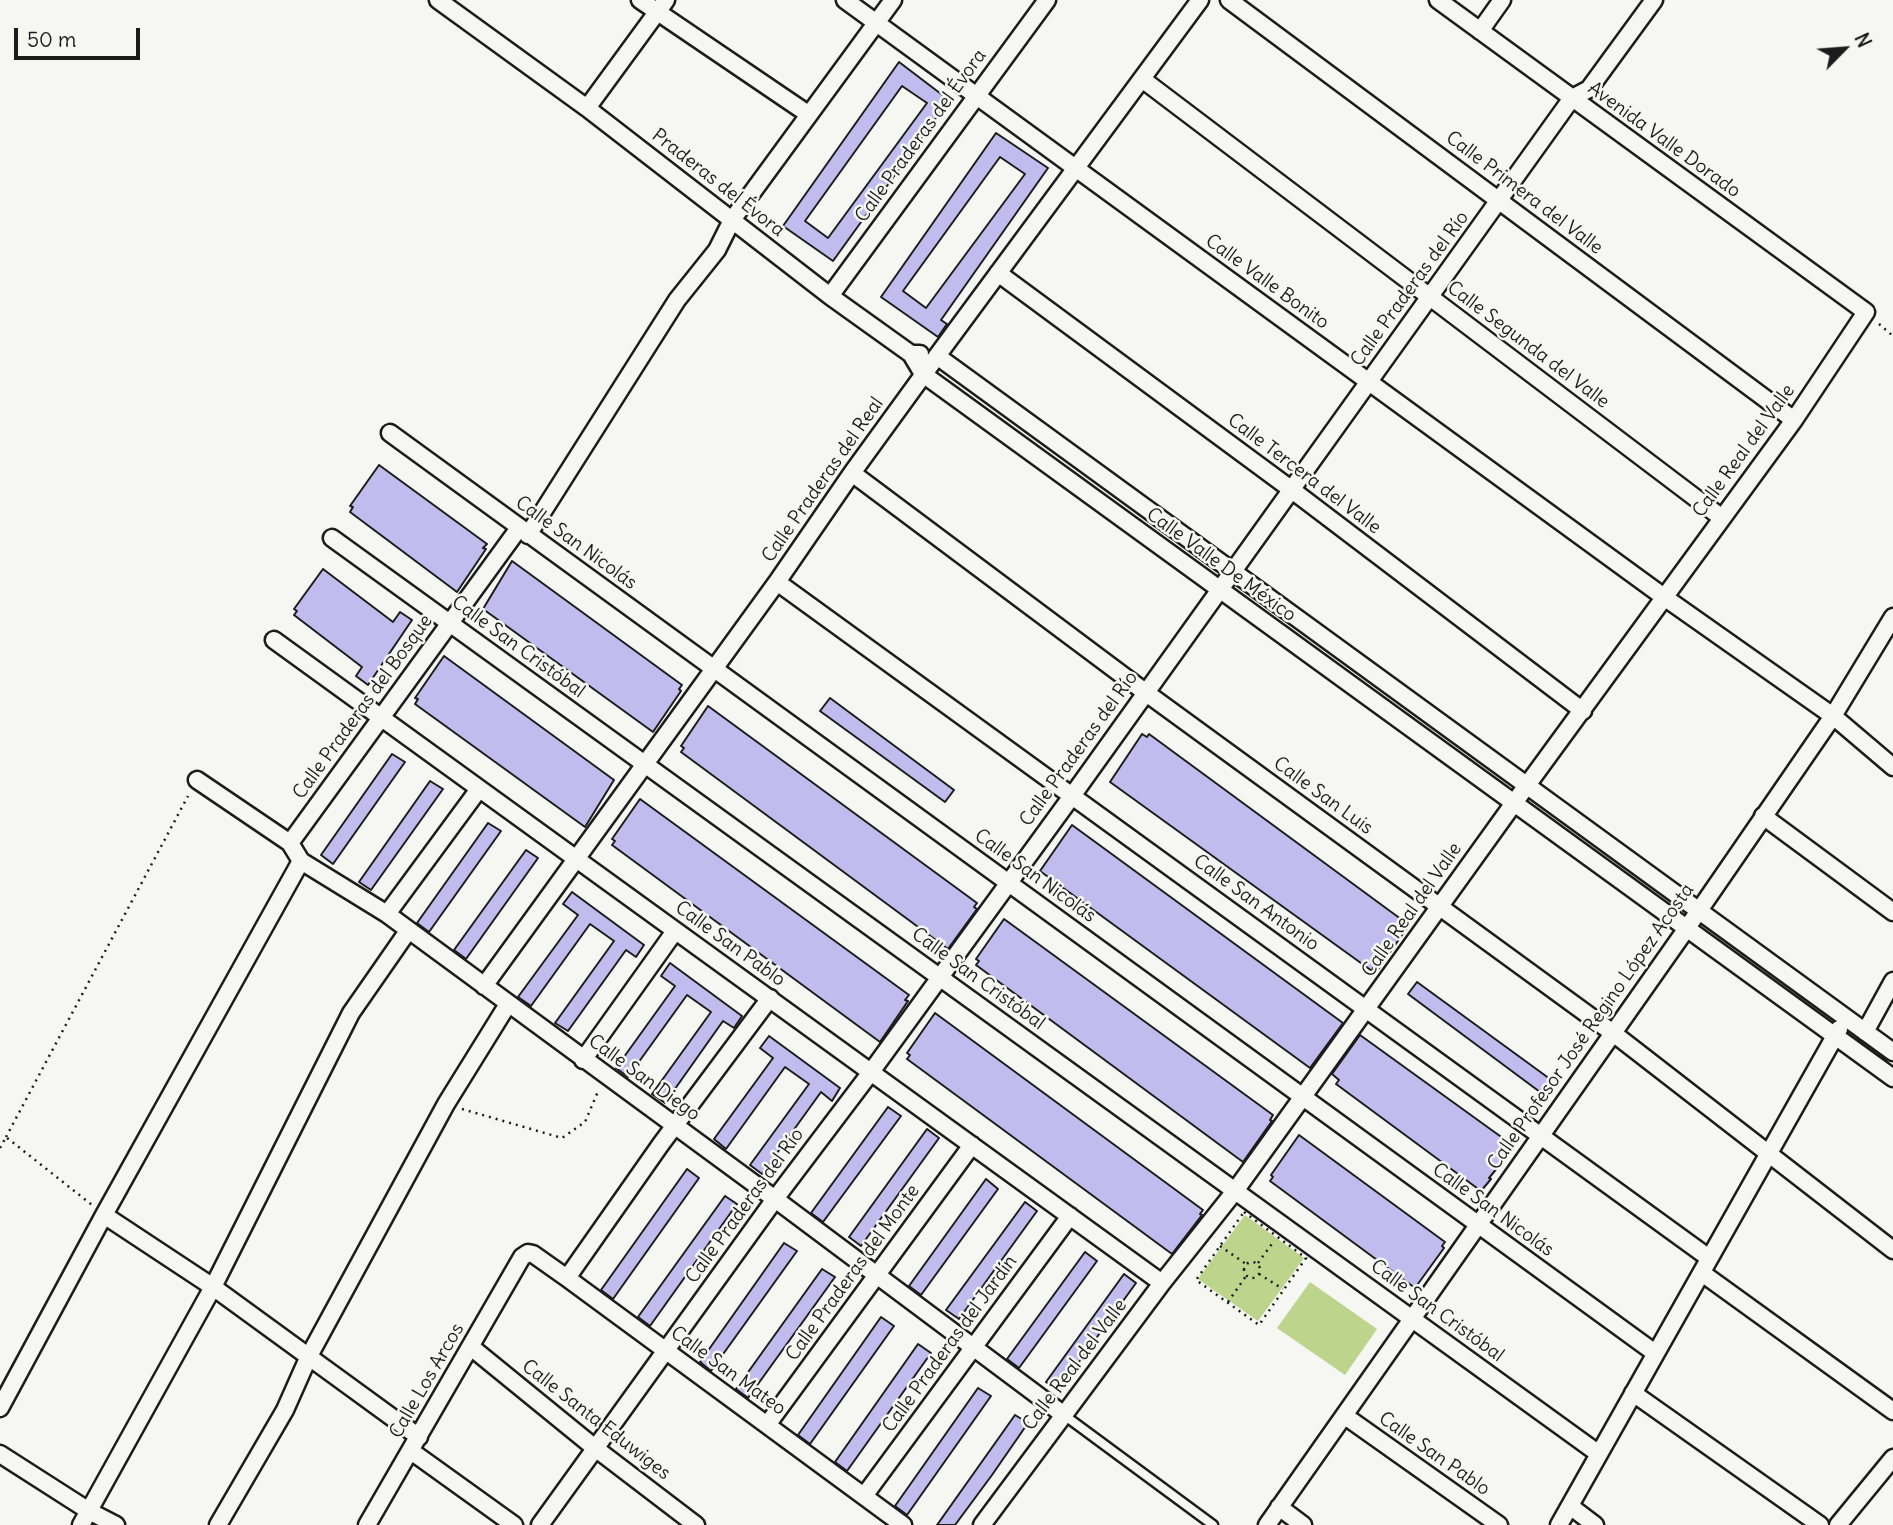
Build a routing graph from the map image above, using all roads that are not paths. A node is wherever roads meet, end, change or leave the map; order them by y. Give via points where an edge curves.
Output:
1 (438, 0) edge
2 (640, 0) edge
3 (845, 0) edge
4 (893, 0) edge
5 (1046, 0) edge
6 (1200, 0) edge
7 (1229, 0) edge
8 (1438, 0) edge
9 (1502, 0) edge
10 (1654, 0) edge
11 (662, 6) edge
12 (876, 23) junction
13 (1480, 31) junction
14 (1142, 79) junction
15 (976, 96) junction
16 (1572, 98) junction
17 (587, 108) junction
18 (808, 114) junction
19 (1076, 168) junction
20 (1499, 201) junction
21 (732, 220) junction
22 (998, 273) junction
23 (830, 296) junction
24 (1430, 297) junction
25 (1866, 312) joint
26 (911, 354) junction
27 (937, 356) junction
28 (923, 374) junction
29 (1369, 382) junction
30 (1794, 420) junction
31 (390, 433) dead end
32 (852, 473) junction
33 (1292, 490) junction
34 (1722, 517) junction
35 (524, 531) junction
36 (332, 538) dead end
37 (1233, 572) junction
38 (777, 582) junction
39 (1220, 590) junction
40 (1664, 597) junction
41 (1893, 617) edge
42 (450, 623) junction
43 (274, 640) dead end
44 (713, 669) junction
45 (1145, 692) junction
46 (1583, 711) junction
47 (1833, 716) junction
48 (381, 718) junction
49 (645, 764) junction
50 (1893, 767) edge
51 (197, 780) road end
52 (1527, 786) junction
53 (479, 789) junction
54 (1072, 796) junction
55 (1514, 803) junction
56 (1763, 816) junction
57 (290, 843) junction
58 (576, 859) junction
59 (301, 861) junction
60 (1009, 883) junction
61 (1440, 908) junction
62 (1698, 911) junction
63 (1893, 912) edge
64 (387, 914) junction
65 (1687, 928) junction
66 (408, 931) junction
67 (675, 931) junction
68 (940, 977) junction
69 (1893, 981) edge
70 (484, 986) junction
71 (770, 998) junction
72 (508, 1004) junction
73 (1367, 1010) junction
74 (1845, 1017) junction
75 (1865, 1032) junction
76 (1613, 1033) junction
77 (1836, 1036) junction
78 (1893, 1052) edge
79 (583, 1060) junction
80 (871, 1072) junction
81 (1893, 1078) edge
82 (1303, 1098) junction
83 (676, 1127) junction
84 (1541, 1136) junction
85 (972, 1145) junction
86 (1769, 1153) junction
87 (1236, 1191) junction
88 (775, 1199) junction
89 (104, 1215) junction
90 (1070, 1216) junction
91 (1478, 1226) junction
92 (1893, 1250) edge
93 (525, 1255) joint
94 (1709, 1258) junction
95 (1702, 1273) junction
96 (877, 1276) junction
97 (566, 1278) junction
98 (1162, 1283) junction
99 (212, 1287) junction
100 (1412, 1320) junction
101 (471, 1347) junction
102 (975, 1348) junction
103 (666, 1351) junction
104 (1655, 1353) junction
105 (309, 1356) junction
106 (1633, 1392) junction
107 (0, 1408) edge
108 (1893, 1411) edge
109 (1064, 1415) junction
110 (1345, 1416) junction
111 (767, 1425) junction
112 (415, 1444) junction
113 (595, 1448) junction
114 (0, 1454) edge
115 (1599, 1454) junction
116 (1893, 1458) edge
117 (864, 1496) junction
118 (1570, 1506) junction
119 (1279, 1507) junction
120 (85, 1518) edge
121 (116, 1525) edge
122 (218, 1525) edge
123 (367, 1525) edge
124 (514, 1525) edge
125 (540, 1525) edge
126 (696, 1525) edge
127 (903, 1525) edge
128 (982, 1525) edge
129 (1213, 1525) edge
130 (1267, 1525) edge
131 (1303, 1525) edge
132 (1499, 1525) edge
133 (1559, 1525) edge
134 (1595, 1525) edge
135 (1820, 1525) edge
136 (1838, 1525) edge

1 - 17 street, Praderas del Évora
2 - 11 street
3 - 12 street, Calle Valle Bonito
4 - 12 street
5 - 15 street, Calle Praderas del Évora
6 - 14 street, Calle Praderas del Real
7 - 20 street, Calle Primera del Valle
8 - 13 street, Avenida Valle Dorado
9 - 13 street
10 - 16 street, Calle Praderas del Río via 1589,89
11 - 17 street
11 - 18 street
12 - 15 street, Calle Valle Bonito
12 - 18 street
13 - 16 street, Avenida Valle Dorado
14 - 19 street, Calle Praderas del Real
14 - 24 street, Calle Segunda del Valle
15 - 19 street, Calle Valle Bonito
15 - 23 street, Calle Praderas del Évora
16 - 20 street, Calle Praderas del Río
16 - 25 street, Avenida Valle Dorado
17 - 21 street, Praderas del Évora
18 - 21 street
19 - 22 street, Calle Praderas del Real
19 - 29 street, Calle Valle Bonito
20 - 24 street, Calle Praderas del Río
20 - 30 street, Calle Primera del Valle
21 - 23 street, Praderas del Évora
21 - 35 street, Calle Praderas del Bosque via 717,250 677,300
22 - 27 street, Calle Praderas del Real
22 - 33 street, Calle Tercera del Valle
23 - 26 street, Praderas del Évora
24 - 29 street, Calle Praderas del Río
24 - 34 street, Calle Segunda del Valle
25 - 30 street, Calle Real del Valle
26 - 27 street
26 - 28 street, Calle Valle De México
27 - 28 street, Calle Praderas del Real
27 - 37 street, Calle Valle De México
28 - 32 street, Calle Praderas del Real
28 - 39 street, Calle Valle De México
29 - 33 street, Calle Praderas del Río
29 - 40 street, Calle Valle Bonito
30 - 34 street, Calle Real del Valle
31 - 35 street, Calle San Nicolás
32 - 38 street, Calle Praderas del Real
32 - 45 street, Calle San Luis
33 - 37 street, Calle Praderas del Río
33 - 46 street, Calle Tercera del Valle
34 - 40 street, Calle Real del Valle
35 - 42 street, Calle Praderas del Bosque
35 - 44 street, Calle San Nicolás
36 - 42 street, Calle San Cristóbal
37 - 39 street, Calle Praderas del Río
37 - 52 street, Calle Valle De México
38 - 44 street, Calle Praderas del Real
38 - 54 street, Calle San Antonio
39 - 45 street, Calle Praderas del Río
39 - 55 street, Calle Valle De México
40 - 46 street, Calle Real del Valle
40 - 47 street, Calle Valle Bonito
41 - 47 street, Calle Profesor José Regino López Acosta
42 - 48 street, Calle Praderas del Bosque
42 - 49 street, Calle San Cristóbal
43 - 48 street, Calle San Pablo
44 - 49 street, Calle Praderas del Real
44 - 60 street, Calle San Nicolás
45 - 54 street, Calle Praderas del Río
45 - 61 street, Calle San Luis
46 - 52 street, Calle Real del Valle
47 - 50 street, Calle Valle Bonito
47 - 56 street, Calle Profesor José Regino López Acosta
48 - 53 street, Calle San Pablo
48 - 57 street, Calle Praderas del Bosque
49 - 58 street, Calle Praderas del Real
49 - 68 street, Calle San Cristóbal
51 - 57 street, Calle San Diego
52 - 55 street, Calle Real del Valle
52 - 62 street, Calle Valle De México
53 - 58 street, Calle San Pablo
53 - 64 street
54 - 60 street, Calle Praderas del Río
54 - 73 street, Calle San Antonio
55 - 61 street, Calle Real del Valle
55 - 65 street, Calle Valle De México
56 - 62 street, Calle Profesor José Regino López Acosta
56 - 63 street
57 - 59 street, Calle San Diego
58 - 67 street, Calle San Pablo
58 - 70 street, Calle Praderas del Real
59 - 64 street, Calle San Diego
59 - 89 street
60 - 68 street, Calle Praderas del Río
60 - 82 street, Calle San Nicolás
61 - 73 street, Calle Real del Valle
61 - 76 street, Calle San Luis
62 - 65 street, Calle Profesor José Regino López Acosta
62 - 74 street, Calle Valle De México
64 - 66 street, Calle San Diego
65 - 76 street, Calle Profesor José Regino López Acosta
65 - 77 street, Calle Valle De México
66 - 70 street, Calle San Diego
66 - 99 street via 351,1013
67 - 71 street, Calle San Pablo
67 - 79 street
68 - 80 street, Calle Praderas del Río
68 - 87 street, Calle San Cristóbal
69 - 75 street
70 - 72 street, Calle San Diego
71 - 80 street, Calle San Pablo
71 - 83 street
72 - 79 street, Calle San Diego
72 - 105 street via 446,1104
73 - 82 street, Calle Real del Valle
73 - 84 street, Calle San Antonio
74 - 75 street, Calle Valle De México
74 - 77 street
75 - 78 street, Calle Valle De México
76 - 84 street, Calle Profesor José Regino López Acosta
76 - 86 street, Calle San Luis
77 - 81 street, Calle Valle De México
77 - 86 street
79 - 83 street, Calle San Diego
80 - 85 street, Calle San Pablo
80 - 88 street, Calle Praderas del Río
82 - 87 street, Calle Real del Valle
82 - 91 street, Calle San Nicolás
83 - 88 street, Calle San Diego
83 - 97 street
84 - 91 street, Calle Profesor José Regino López Acosta
84 - 94 street, Calle San Antonio
85 - 90 street, Calle San Pablo
85 - 96 street, Calle Praderas del Monte
86 - 92 street, Calle San Luis
86 - 94 street
87 - 98 street, Calle Real del Valle
87 - 100 street, Calle San Cristóbal
88 - 96 street, Calle San Diego
88 - 103 street, Calle Praderas del Río
89 - 99 street
89 - 107 street
90 - 98 street, Calle San Pablo
90 - 102 street, Calle Praderas del Jardín
91 - 100 street, Calle Profesor José Regino López Acosta
91 - 104 street, Calle San Nicolás
93 - 97 street, Calle San Mateo via 533,1254
93 - 101 street, Calle Los Arcos
94 - 95 street
95 - 104 street
95 - 108 street
96 - 102 street, Calle San Diego
96 - 111 street, Calle Praderas del Monte
97 - 103 street, Calle San Mateo
98 - 109 street, Calle Real del Valle
99 - 105 street
99 - 120 street
100 - 110 street, Calle Profesor José Regino López Acosta
100 - 115 street, Calle San Cristóbal
101 - 112 street, Calle Los Arcos
101 - 113 street, Calle Santa Eduwiges
102 - 109 street, Calle San Diego
102 - 117 street, Calle Praderas del Jardín
103 - 111 street, Calle San Mateo
103 - 113 street, Calle Praderas del Río
104 - 106 street
105 - 112 street
105 - 122 street via 285,1410
106 - 115 street
106 - 135 street
109 - 128 street, Calle Real del Valle
109 - 129 lane
110 - 119 street, Calle Profesor José Regino López Acosta
110 - 132 street, Calle San Pablo
111 - 117 street, Calle San Mateo
112 - 123 street, Calle Los Arcos
112 - 124 street
113 - 125 street, Calle Praderas del Río
113 - 126 street, Calle Santa Eduwiges
114 - 120 street
115 - 118 street
116 - 136 street
117 - 127 street, Calle San Mateo
118 - 133 street
118 - 134 street
119 - 130 street, Calle Profesor José Regino López Acosta
119 - 131 street
120 - 121 street

